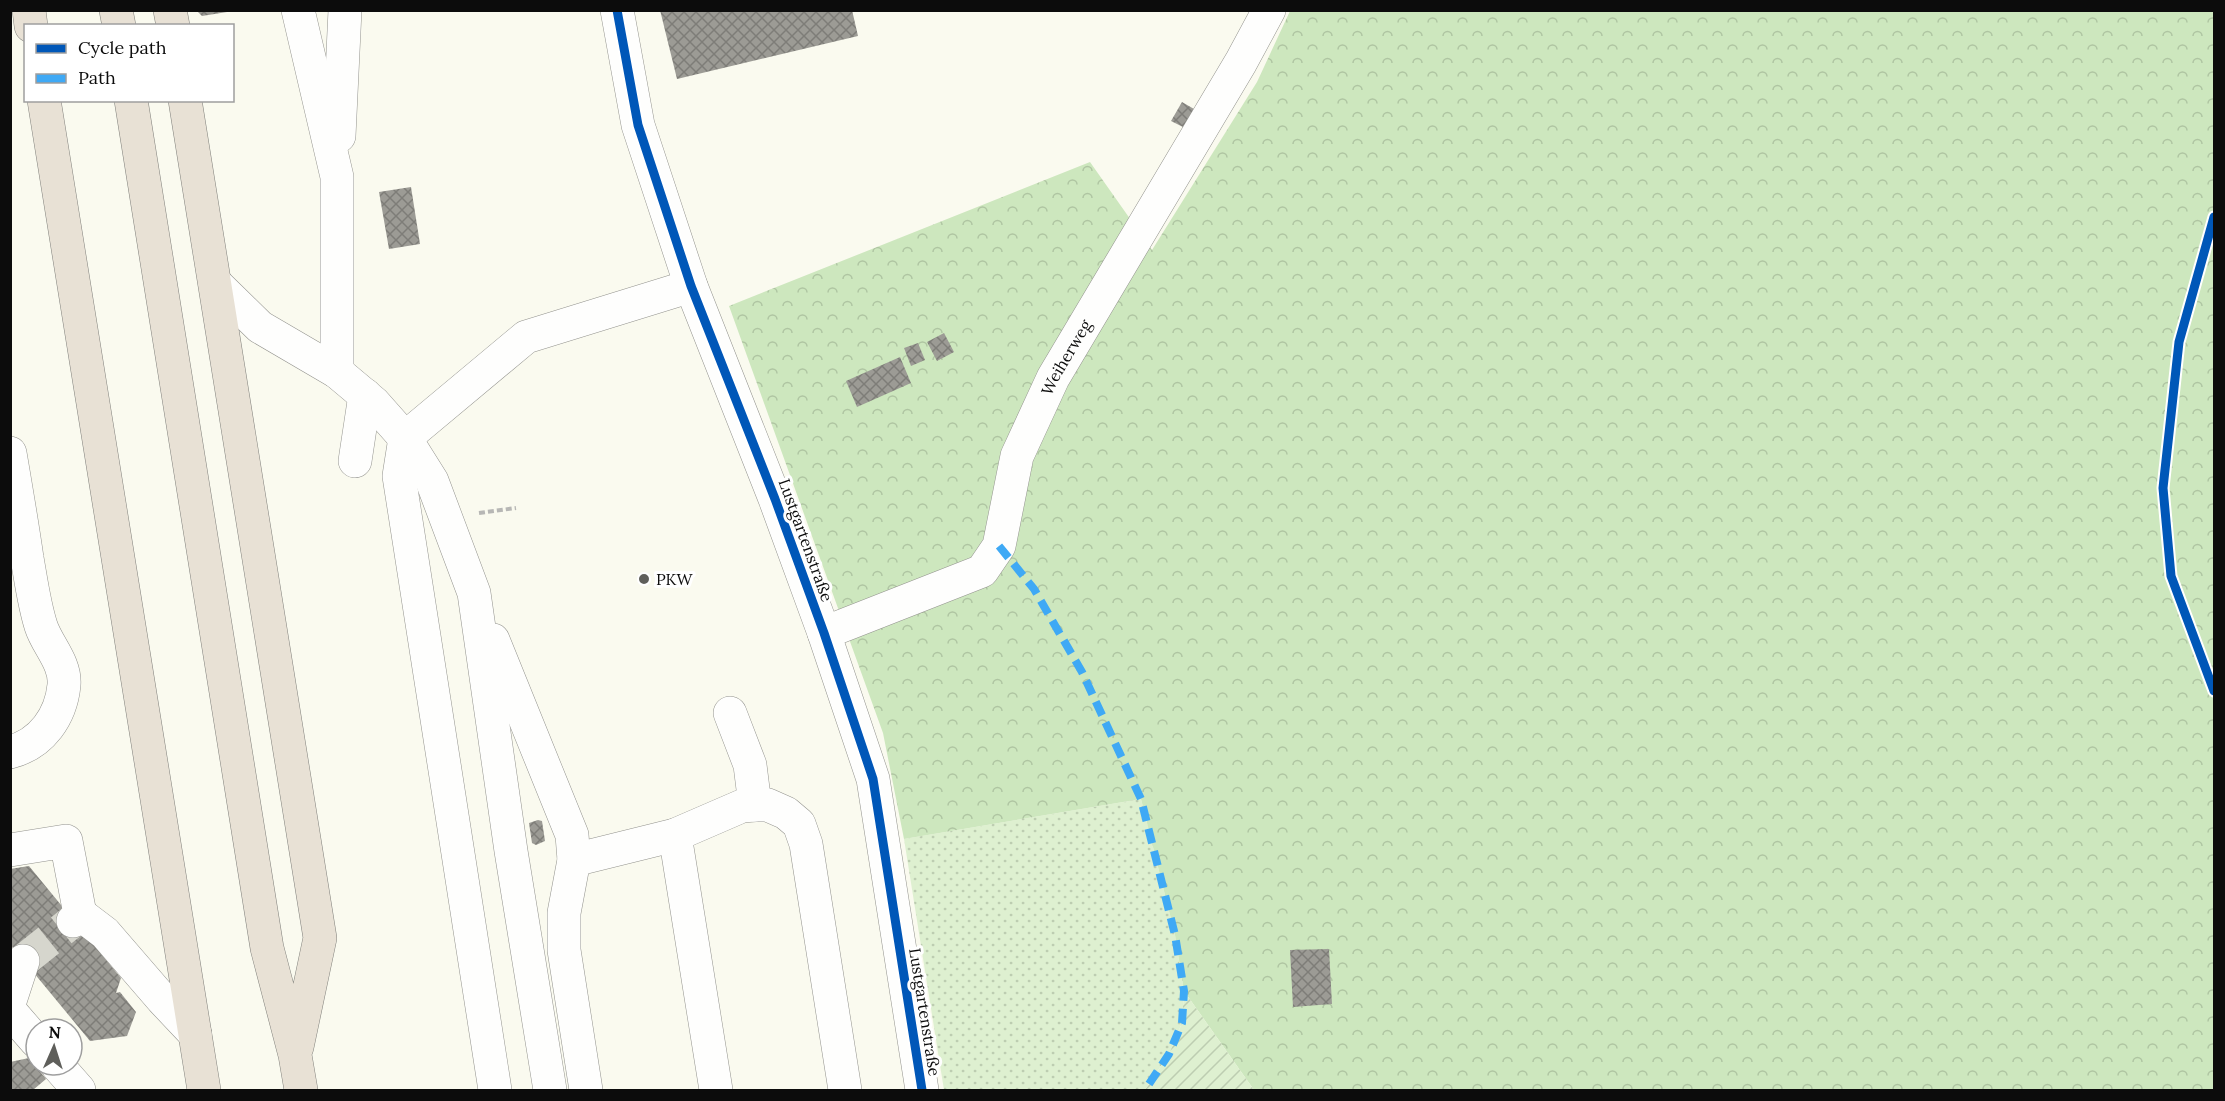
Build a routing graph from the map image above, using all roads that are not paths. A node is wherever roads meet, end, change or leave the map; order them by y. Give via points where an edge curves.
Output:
1 (298, 10) edge
2 (345, 10) edge
3 (617, 10) edge
4 (1269, 10) edge
5 (44, 102) edge
6 (131, 102) edge
7 (185, 102) edge
8 (337, 177) junction
9 (215, 283) junction
10 (691, 286) junction
11 (337, 372) junction
12 (365, 395) junction
13 (405, 438) junction
14 (10, 453) edge
15 (355, 461) dead end
16 (474, 593) junction
17 (824, 633) junction
18 (730, 713) dead end
19 (10, 752) edge
20 (755, 805) junction
21 (675, 835) junction
22 (10, 850) edge
23 (574, 860) junction
24 (10, 964) edge
25 (10, 1001) edge
26 (10, 1011) edge
27 (24, 1027) edge
28 (195, 1034) junction
29 (295, 1055) junction
30 (68, 1077) edge
31 (489, 1086) edge
32 (79, 1090) edge
33 (204, 1090) edge
34 (301, 1090) edge
35 (550, 1090) edge
36 (586, 1090) edge
37 (716, 1090) edge
38 (845, 1090) edge
39 (922, 1090) edge

1 - 8 street
2 - 8 street
3 - 10 street, Lustgartenstraße via 638,125
4 - 17 street, Weiherweg via 1053,378 1017,456 999,546 988,563 982,571
5 - 28 highway
6 - 29 highway via 267,948
7 - 9 highway
8 - 11 street
9 - 11 street via 260,327
9 - 29 highway via 320,938
10 - 13 street via 526,337
10 - 17 street, Lustgartenstraße
11 - 12 street
12 - 13 street
12 - 15 street
13 - 16 street via 432,481
13 - 31 street via 399,476
14 - 19 street via 33,594 41,627 58,658 64,681 62,702 54,720 37,740
16 - 23 street via 572,835
16 - 35 street
17 - 39 street, Lustgartenstraße via 873,779
18 - 20 street via 750,765
20 - 21 street via 742,806
20 - 38 street via 768,805 786,813 799,824 806,844
21 - 23 street
21 - 37 street
22 - 28 street via 66,841 77,917 105,933
23 - 36 street via 564,913 564,950
24 - 25 street via 23,961
26 - 27 street
28 - 33 highway
29 - 34 highway
30 - 32 street

